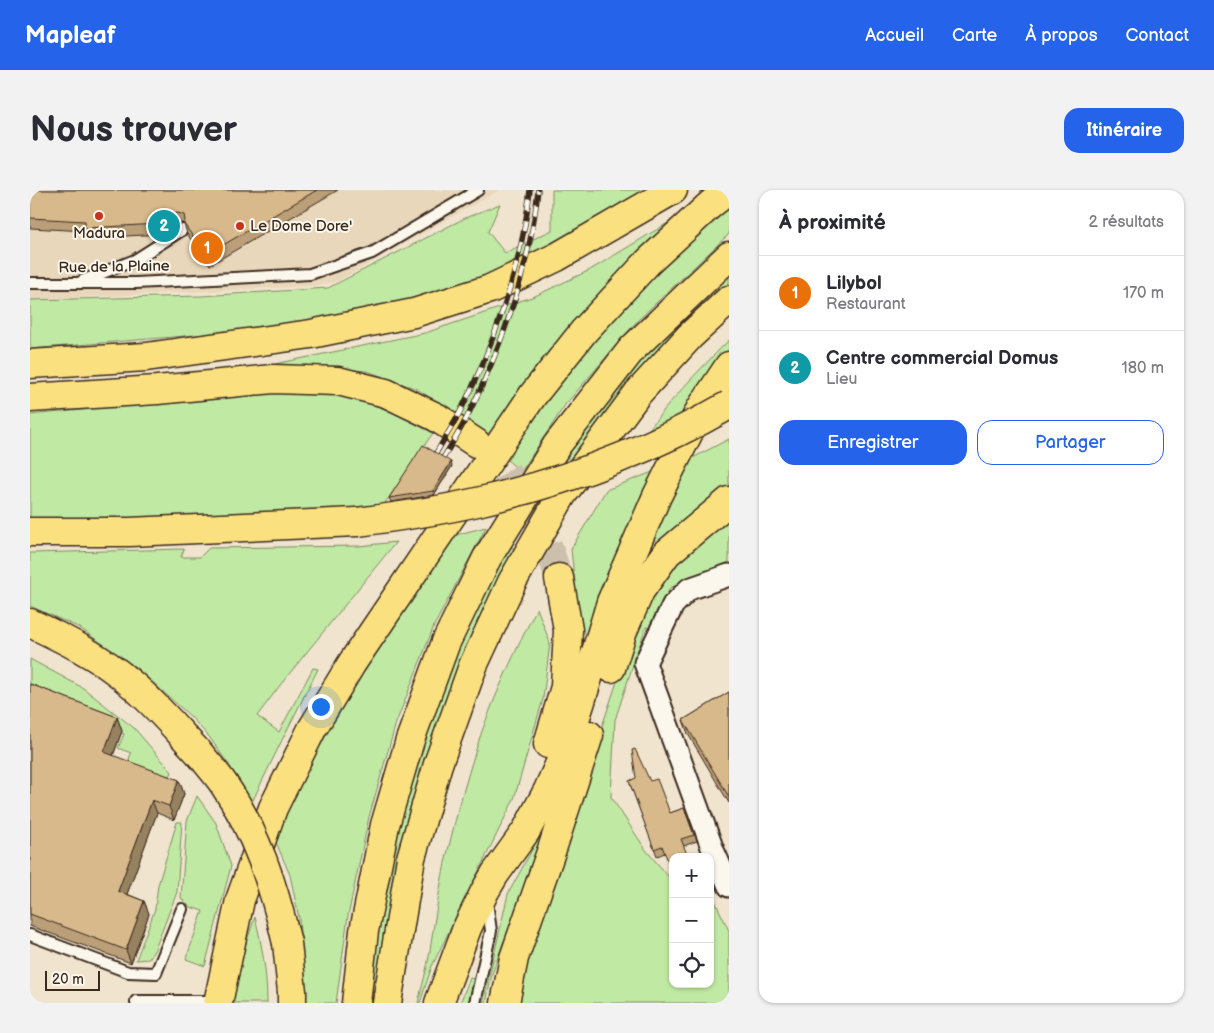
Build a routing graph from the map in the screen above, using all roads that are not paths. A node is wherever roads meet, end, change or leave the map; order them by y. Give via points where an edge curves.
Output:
1 (478, 190) edge
2 (673, 190) edge
3 (729, 190) edge
4 (182, 230) edge
5 (729, 256) edge
6 (30, 283) edge
7 (77, 283) junction
8 (729, 300) edge
9 (30, 364) edge
10 (729, 366) edge
11 (30, 398) edge
12 (729, 405) edge
13 (476, 443) tunnel mouth
14 (729, 501) edge
15 (30, 532) edge
16 (729, 575) edge
17 (559, 578) tunnel mouth
18 (30, 623) edge
19 (490, 883) junction
20 (729, 886) edge
21 (182, 909) dead end
22 (30, 935) edge
23 (218, 1002) edge
24 (136, 1003) edge
25 (292, 1003) edge
26 (356, 1003) edge
27 (387, 1003) edge
28 (439, 1003) edge
29 (475, 1003) edge
30 (505, 1003) edge

1 - 7 lane, Rue de la Plaine via 372,252 310,274
2 - 9 highway via 557,257 490,289 414,314 311,334 146,357
3 - 23 highway via 648,262 584,331 538,388 352,663 312,729 273,808 240,900
4 - 7 lane via 135,260
5 - 26 highway via 632,348 557,445 487,558 446,642 410,740 383,835 364,931
6 - 7 lane, Rue de la Plaine
8 - 27 highway via 690,336 638,393 562,495 512,582 473,666 438,764 411,858
10 - 19 highway via 701,408 657,496 615,593 564,754 548,790 526,831
11 - 13 highway via 273,379 338,382 386,393 436,417
12 - 15 highway, bridge via 649,446 594,468 478,502 415,514 357,522 129,532
14 - 30 highway via 667,553 640,591 622,633 514,958
16 - 20 street via 689,589 672,605 645,663
17 - 19 highway via 568,630 565,687 541,770
18 - 25 highway, bridge via 93,656 128,680 161,711 222,782 246,820 279,907 287,943
19 - 28 highway via 467,928
19 - 29 lane via 491,930
21 - 22 lane via 156,973 128,972
23 - 24 lane

